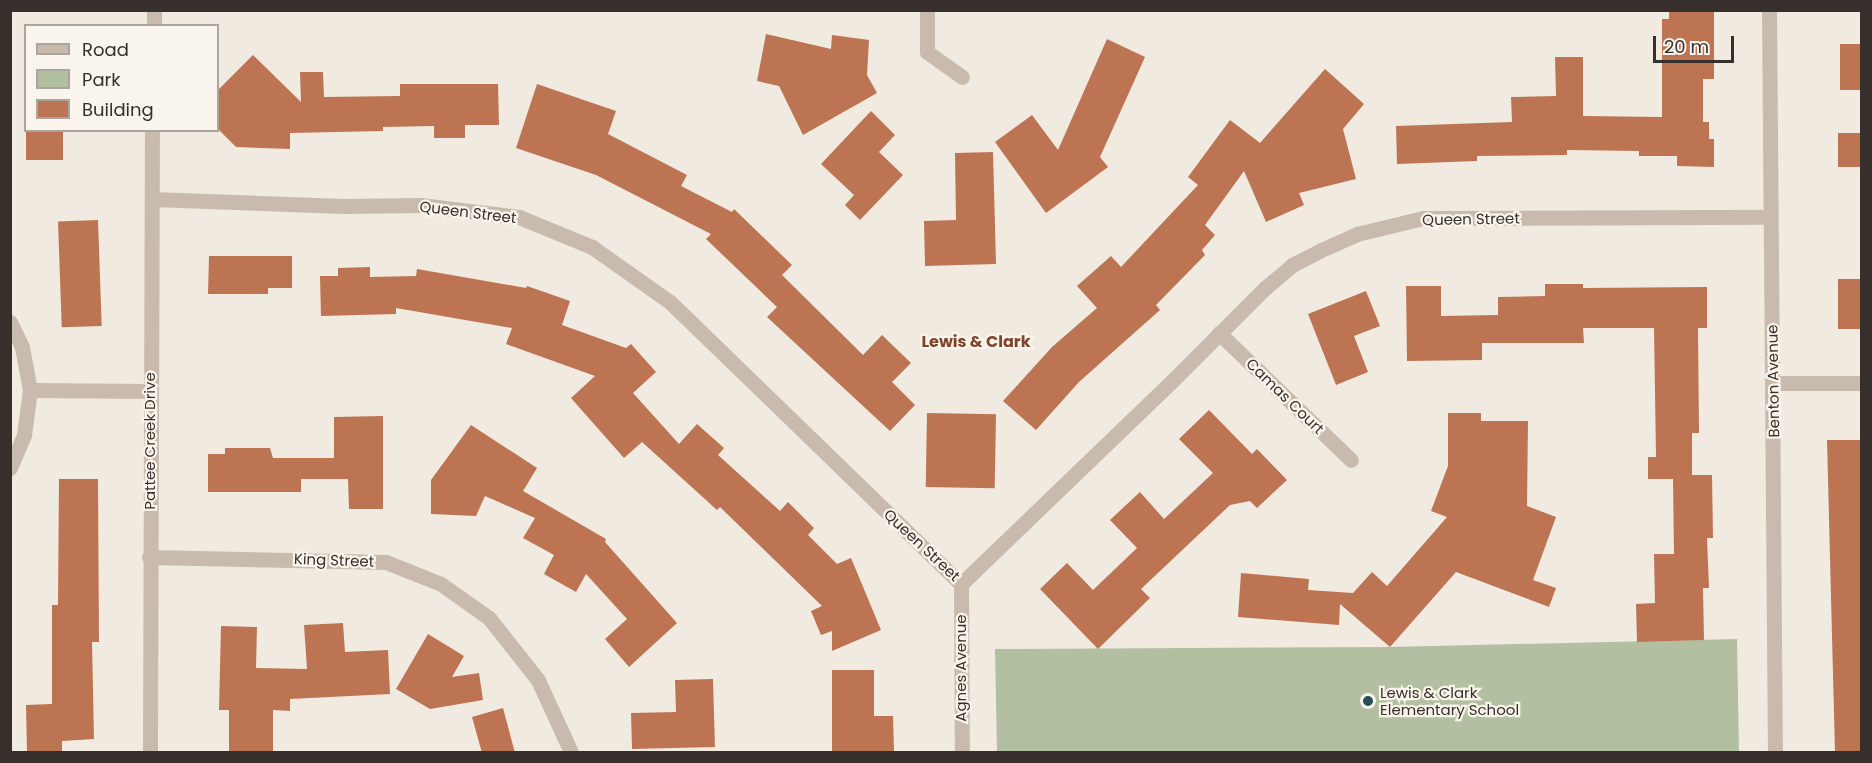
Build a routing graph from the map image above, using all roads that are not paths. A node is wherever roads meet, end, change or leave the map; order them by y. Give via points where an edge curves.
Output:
1 (927, 10) edge
2 (1769, 10) edge
3 (962, 77) dead end
4 (152, 132) edge
5 (152, 200) junction
6 (1770, 217) junction
7 (10, 322) edge
8 (1219, 333) junction
9 (1772, 383) junction
10 (1862, 383) edge
11 (30, 390) junction
12 (150, 391) junction
13 (1351, 460) dead end
14 (10, 468) edge
15 (149, 557) junction
16 (961, 584) junction
17 (150, 753) edge
18 (571, 753) edge
19 (962, 753) edge
20 (1775, 753) edge

1 - 3 street via 927,52
2 - 6 street, Benton Avenue
4 - 5 street, Pattee Creek Drive
5 - 12 street, Pattee Creek Drive
5 - 16 street, Queen Street via 421,205 519,217 592,247 670,302
6 - 8 street, Queen Street via 1423,218 1357,234 1292,265
6 - 9 street, Benton Avenue
7 - 11 street via 24,354
8 - 13 street, Camas Court
8 - 16 street, Queen Street
9 - 10 street
9 - 20 street, Benton Avenue
11 - 12 street
11 - 14 street via 24,435
12 - 15 street, Pattee Creek Drive
15 - 17 street, Pattee Creek Drive
15 - 18 street, King Street via 386,562 441,584 489,618 538,680
16 - 19 street, Agnes Avenue

